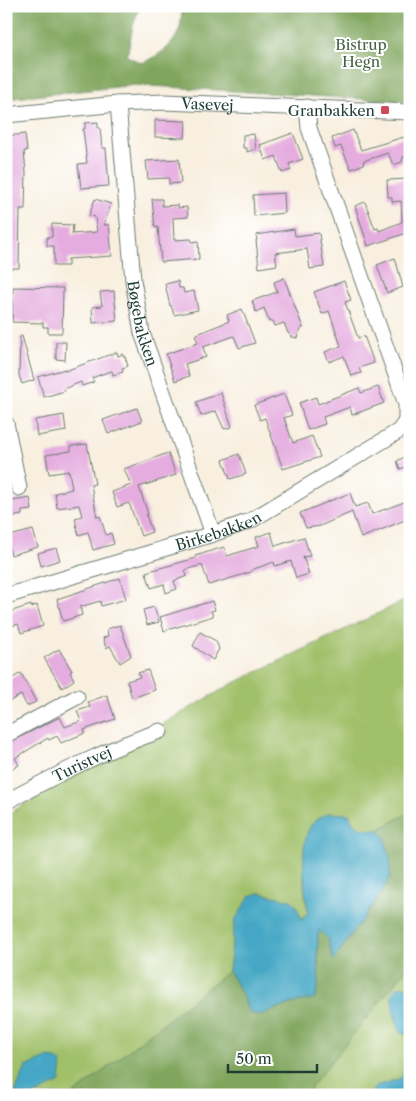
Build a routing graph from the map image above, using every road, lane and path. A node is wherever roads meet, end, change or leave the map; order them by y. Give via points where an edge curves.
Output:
1 (118, 104) junction
2 (307, 107) junction
3 (410, 112) edge
4 (6, 115) edge
5 (408, 421) edge
6 (6, 423) edge
7 (19, 488) dead end
8 (213, 534) junction
9 (6, 596) edge
10 (76, 697) dead end
11 (160, 731) dead end
12 (6, 735) edge
13 (6, 802) edge

1 - 2 street, Vasevej via 164,102
1 - 4 street, Vasevej
1 - 8 street, Bøgebakken via 142,333
2 - 3 street, Vasevej
2 - 5 street via 309,128 406,404
5 - 8 street, Birkebakken via 399,431 250,521
6 - 7 street
8 - 9 street, Birkebakken
10 - 12 street
11 - 13 street, Turistvej via 95,757

